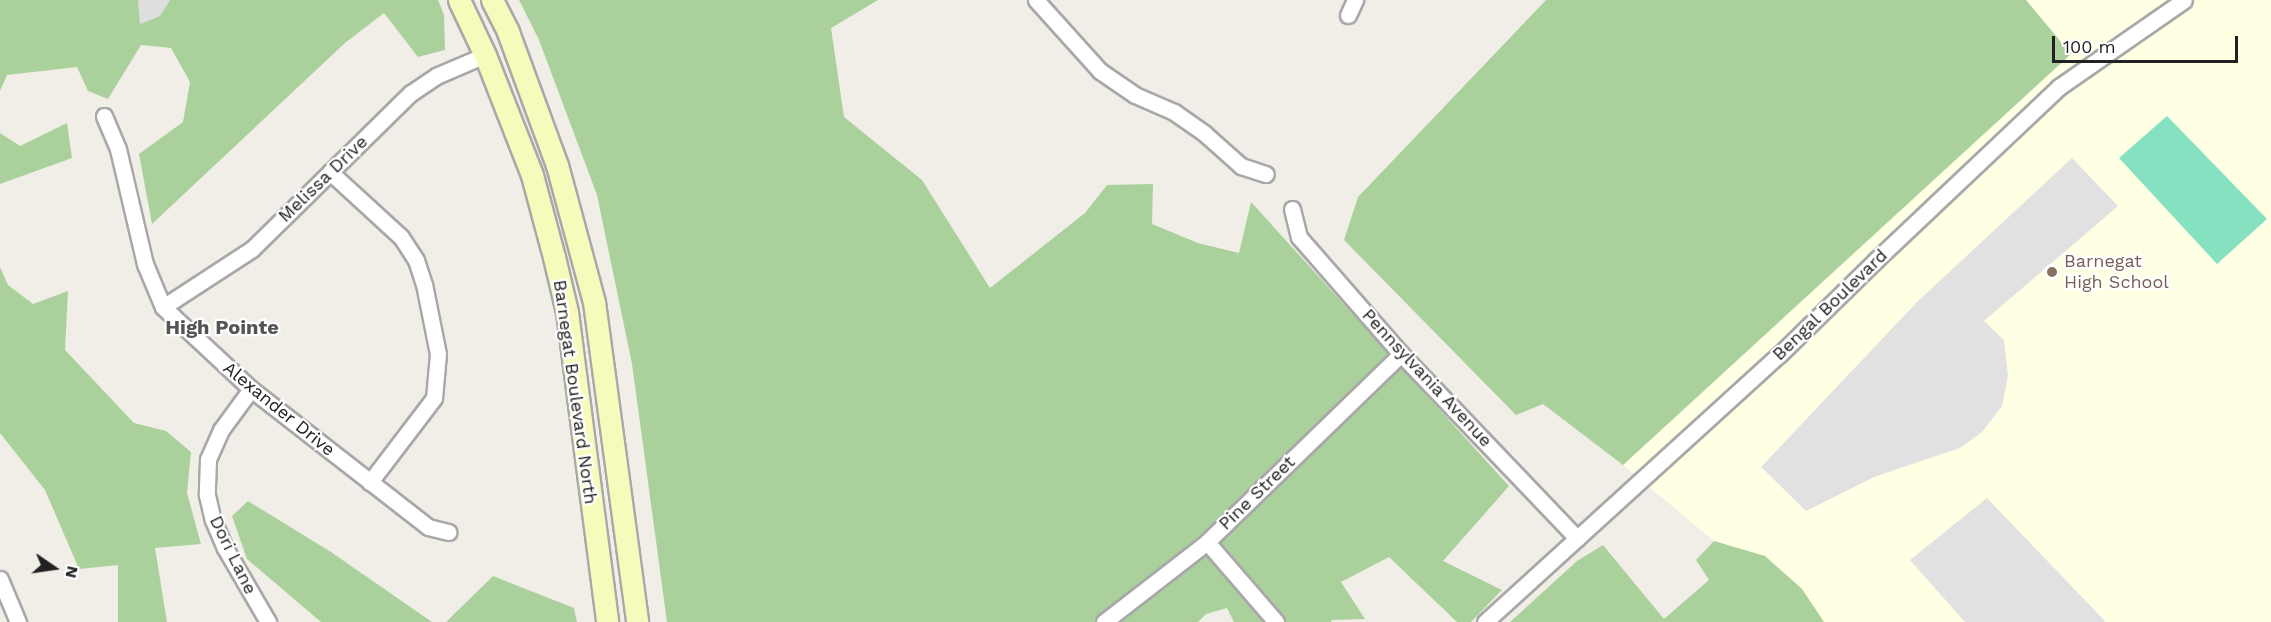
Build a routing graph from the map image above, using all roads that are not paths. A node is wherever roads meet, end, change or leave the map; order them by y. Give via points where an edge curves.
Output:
1 (459, 0) edge
2 (492, 0) edge
3 (1037, 0) edge
4 (1355, 0) edge
5 (2184, 0) edge
6 (1348, 15) dead end
7 (485, 55) junction
8 (104, 116) dead end
9 (330, 172) junction
10 (1266, 174) dead end
11 (1292, 209) dead end
12 (163, 307) junction
13 (1401, 354) junction
14 (251, 390) junction
15 (370, 482) junction
16 (448, 532) dead end
17 (1577, 538) junction
18 (1207, 542) junction
19 (0, 579) edge
20 (18, 622) edge
21 (268, 622) edge
22 (607, 622) edge
23 (637, 622) edge
24 (1104, 622) edge
25 (1276, 622) edge
26 (1485, 622) edge

1 - 7 street, Barnegat Boulevard North
2 - 23 street, Barnegat Boulevard North via 508,32 557,165 594,302
3 - 10 street via 1100,71 1135,95 1174,112 1241,166
4 - 6 street
5 - 17 street, Bengal Boulevard via 2059,87 1780,354
7 - 9 street, Melissa Drive via 436,76 411,93
7 - 22 street, Barnegat Boulevard North via 532,175 567,312
8 - 12 street, Alexander Drive via 118,148 145,264
9 - 12 street, Melissa Drive via 252,249
9 - 15 street via 401,237 416,260 438,354 434,398
11 - 13 street, Pennsylvania Avenue via 1299,237
12 - 14 street, Alexander Drive
13 - 17 street, Pennsylvania Avenue
13 - 18 street, Pine Street
14 - 15 street, Alexander Drive
14 - 21 street, Dori Lane via 221,430 208,459 207,495 225,548
15 - 16 street, Alexander Drive via 428,527
17 - 26 street, Bengal Boulevard
18 - 24 street, Pine Street
18 - 25 street
19 - 20 street

